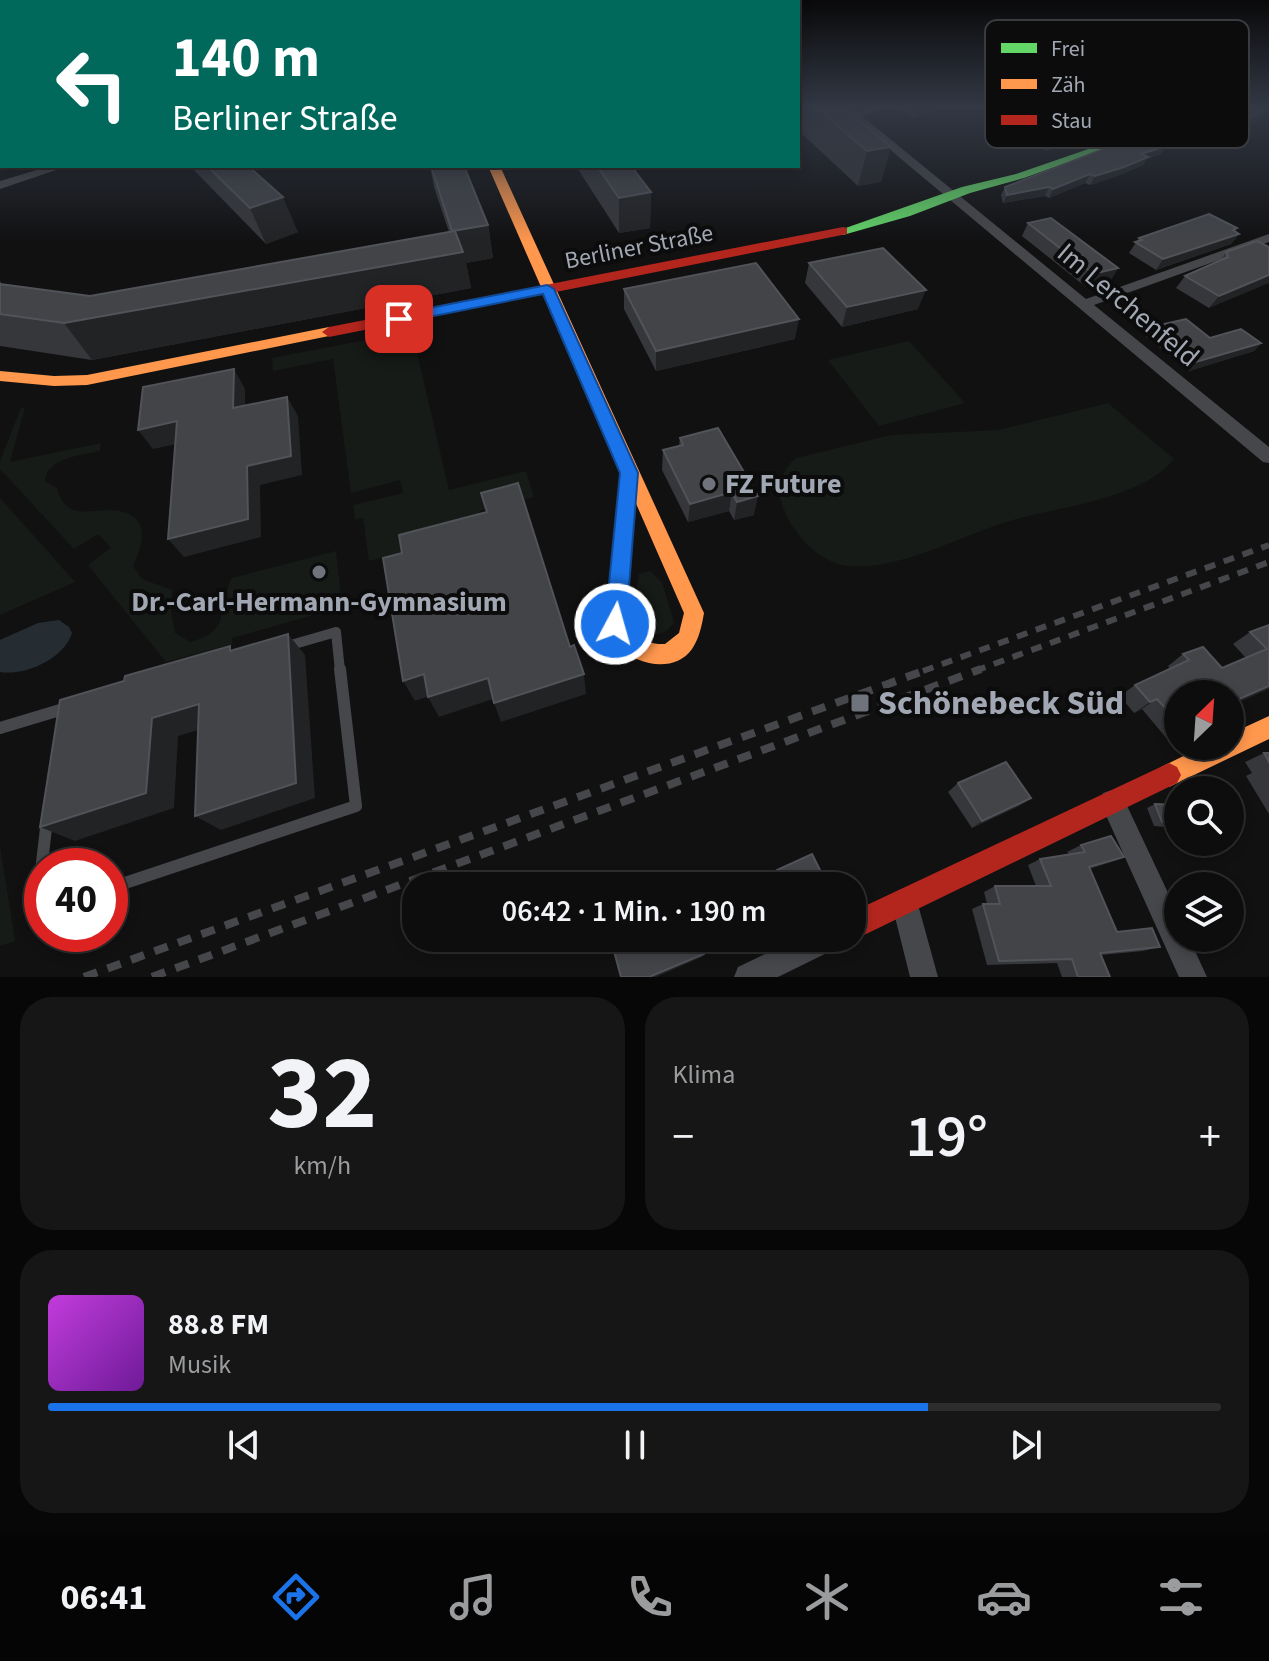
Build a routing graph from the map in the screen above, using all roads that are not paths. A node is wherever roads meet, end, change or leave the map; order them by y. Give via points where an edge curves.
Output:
1 (898, 152) edge
2 (1090, 152) edge
3 (55, 168) edge
4 (495, 168) edge
5 (0, 185) edge
6 (952, 195) junction
7 (1269, 238) edge
8 (547, 289) junction
9 (1085, 304) junction
10 (0, 376) edge
11 (1269, 457) edge
12 (629, 473) junction
13 (275, 649) edge
14 (76, 705) edge
15 (61, 710) junction
16 (59, 725) edge
17 (1269, 727) edge
18 (0, 728) edge
19 (1112, 802) junction
20 (49, 803) edge
21 (44, 848) edge
22 (128, 882) edge
23 (904, 901) junction
24 (866, 919) edge
25 (799, 952) edge
26 (748, 977) edge
27 (924, 977) edge
28 (1193, 977) edge

1 - 6 street, Im Lerchenfeld
2 - 6 street, Berliner Straße
3 - 5 street
4 - 8 street
6 - 8 street, Berliner Straße via 831,234
6 - 9 street, Im Lerchenfeld
7 - 9 street
8 - 10 street, Berliner Straße via 87,380
8 - 12 street
9 - 11 street, Im Lerchenfeld
12 - 12 street via 615,624 625,641 642,653 662,656 680,649 692,634 694,613
13 - 22 lane via 336,632 356,806
14 - 15 lane
15 - 16 lane
15 - 18 lane
17 - 19 street
19 - 23 street
19 - 28 street
20 - 21 lane
23 - 24 street
23 - 27 street
25 - 26 street

